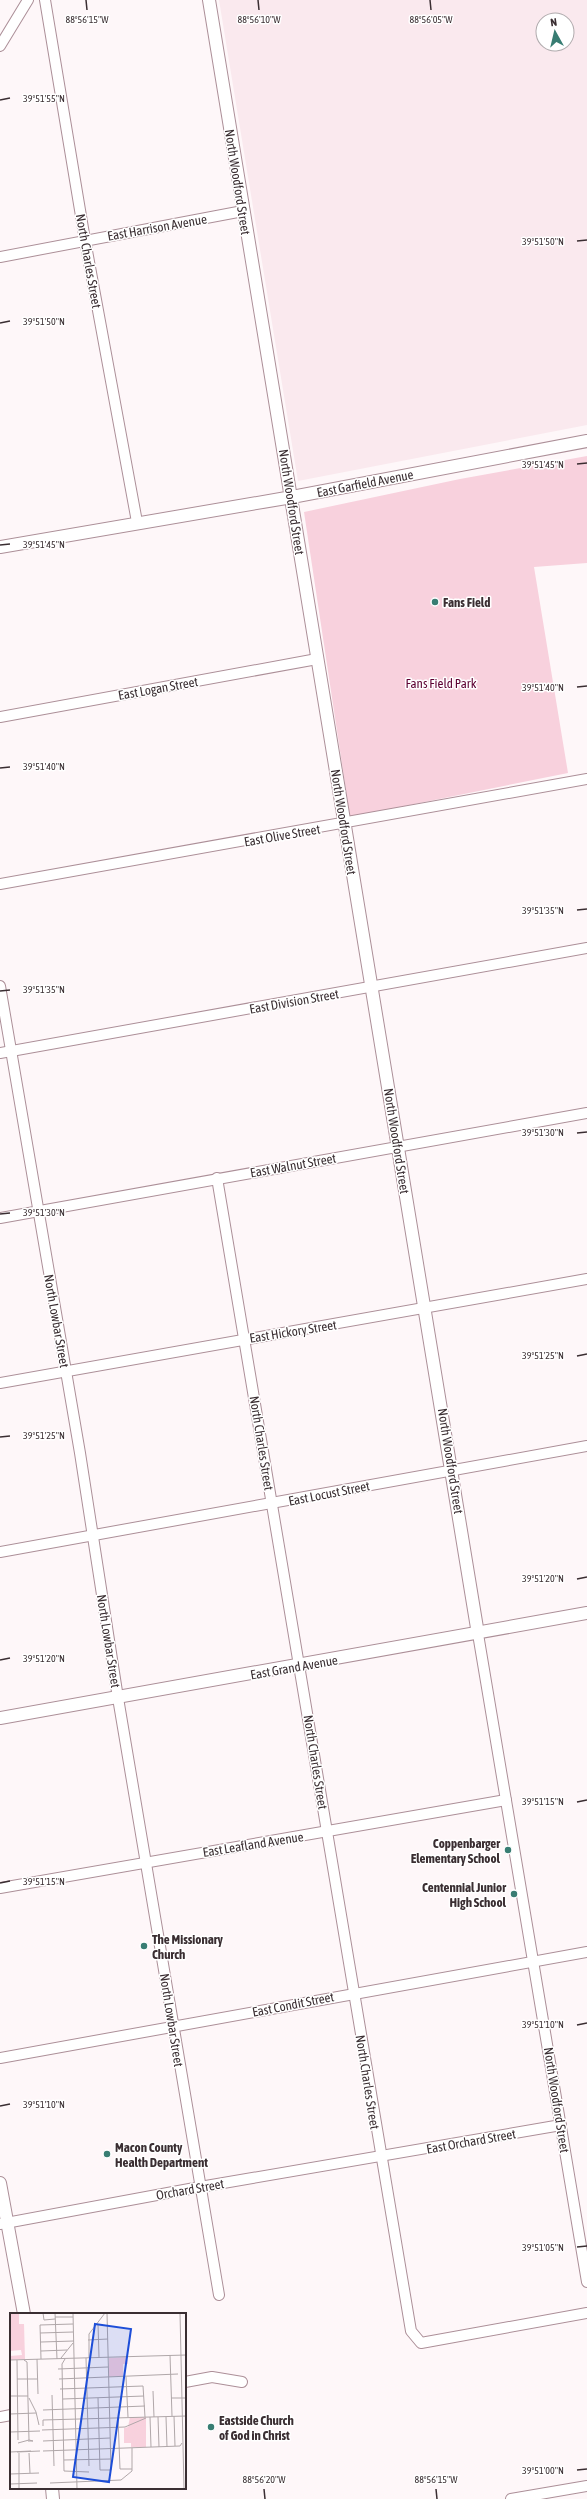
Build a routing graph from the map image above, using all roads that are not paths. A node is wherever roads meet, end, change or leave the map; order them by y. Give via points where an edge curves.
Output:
1 (28, 0) edge
2 (45, 0) edge
3 (208, 0) edge
4 (0, 46) edge
5 (243, 211) junction
6 (85, 240) junction
7 (0, 256) edge
8 (587, 441) edge
9 (292, 497) junction
10 (137, 522) junction
11 (0, 547) edge
12 (317, 659) junction
13 (0, 717) edge
14 (587, 779) edge
15 (345, 824) junction
16 (0, 884) edge
17 (587, 948) edge
18 (0, 986) edge
19 (372, 987) junction
20 (11, 1051) junction
21 (0, 1053) edge
22 (587, 1113) edge
23 (398, 1147) junction
24 (217, 1178) junction
25 (37, 1212) junction
26 (0, 1218) edge
27 (587, 1279) edge
28 (425, 1309) junction
29 (245, 1339) junction
30 (66, 1373) junction
31 (0, 1383) edge
32 (587, 1446) edge
33 (452, 1470) junction
34 (272, 1504) junction
35 (93, 1536) junction
36 (0, 1552) edge
37 (587, 1613) edge
38 (478, 1634) junction
39 (300, 1666) junction
40 (118, 1698) junction
41 (0, 1718) edge
42 (506, 1800) junction
43 (328, 1832) junction
44 (146, 1861) junction
45 (0, 1888) edge
46 (587, 1952) edge
47 (534, 1961) junction
48 (354, 1993) junction
49 (173, 2026) junction
50 (0, 2058) edge
51 (561, 2125) junction
52 (380, 2158) junction
53 (0, 2183) edge
54 (200, 2187) junction
55 (3, 2224) edge
56 (587, 2282) edge
57 (219, 2295) dead end
58 (24, 2313) edge
59 (587, 2313) edge
60 (186, 2382) edge
61 (242, 2382) dead end
62 (10, 2415) edge
63 (0, 2417) edge
64 (587, 2486) edge
65 (52, 2489) edge
66 (53, 2499) edge
67 (511, 2499) edge

1 - 4 street
2 - 6 street, North Charles Street
3 - 5 street, North Woodford Street
5 - 6 street, East Harrison Avenue
5 - 9 street, North Woodford Street
6 - 7 street, East Harrison Avenue
6 - 10 street, North Charles Street
8 - 9 street, East Garfield Avenue
9 - 10 street, East Garfield Avenue
9 - 12 street, North Woodford Street
10 - 11 street, East Garfield Avenue
12 - 13 street, East Logan Street
12 - 15 street, North Woodford Street
14 - 15 street, East Olive Street
15 - 16 street, East Olive Street
15 - 19 street, North Woodford Street
17 - 19 street, East Division Street
18 - 20 street, North Lowbar Street
19 - 20 street, East Division Street
19 - 23 street, North Woodford Street
20 - 21 street, East Division Street
20 - 25 street, North Lowbar Street
22 - 23 street, East Walnut Street
23 - 24 street, East Walnut Street
23 - 28 street, North Woodford Street
24 - 25 street, East Walnut Street
24 - 29 street, North Charles Street
25 - 26 street, East Walnut Street
25 - 30 street, North Lowbar Street
27 - 28 street, East Hickory Street
28 - 29 street, East Hickory Street
28 - 33 street, North Woodford Street
29 - 30 street, East Hickory Street
29 - 34 street, North Charles Street
30 - 31 street, East Hickory Street
30 - 35 street, North Lowbar Street
32 - 33 street, East Locust Street
33 - 34 street, East Locust Street
33 - 38 street, North Woodford Street
34 - 35 street, East Locust Street
34 - 39 street, North Charles Street
35 - 36 street, East Locust Street
35 - 40 street, North Lowbar Street
37 - 38 street, East Grand Avenue
38 - 39 street, East Grand Avenue
38 - 42 street, North Woodford Street
39 - 40 street, East Grand Avenue
39 - 43 street, North Charles Street
40 - 41 street, East Grand Avenue
40 - 44 street, North Lowbar Street
42 - 43 street, East Leafland Avenue
42 - 47 street, North Woodford Street
43 - 44 street, East Leafland Avenue
43 - 48 street, North Charles Street
44 - 45 street, East Leafland Avenue
44 - 49 street, North Lowbar Street
46 - 47 street, East Condit Street
47 - 48 street, East Condit Street
47 - 51 street, North Woodford Street
48 - 49 street, East Condit Street
48 - 52 street, North Charles Street
49 - 50 street, East Condit Street
49 - 54 street, North Lowbar Street
51 - 52 street, East Orchard Street
51 - 56 street, North Woodford Street
52 - 54 street, Orchard Street
52 - 59 street, North Charles Street via 411,2331 421,2343
53 - 55 street
54 - 55 street, Orchard Street
54 - 57 street, North Lowbar Street
55 - 58 street
60 - 61 street via 212,2377
62 - 63 street
64 - 67 street
65 - 66 street

